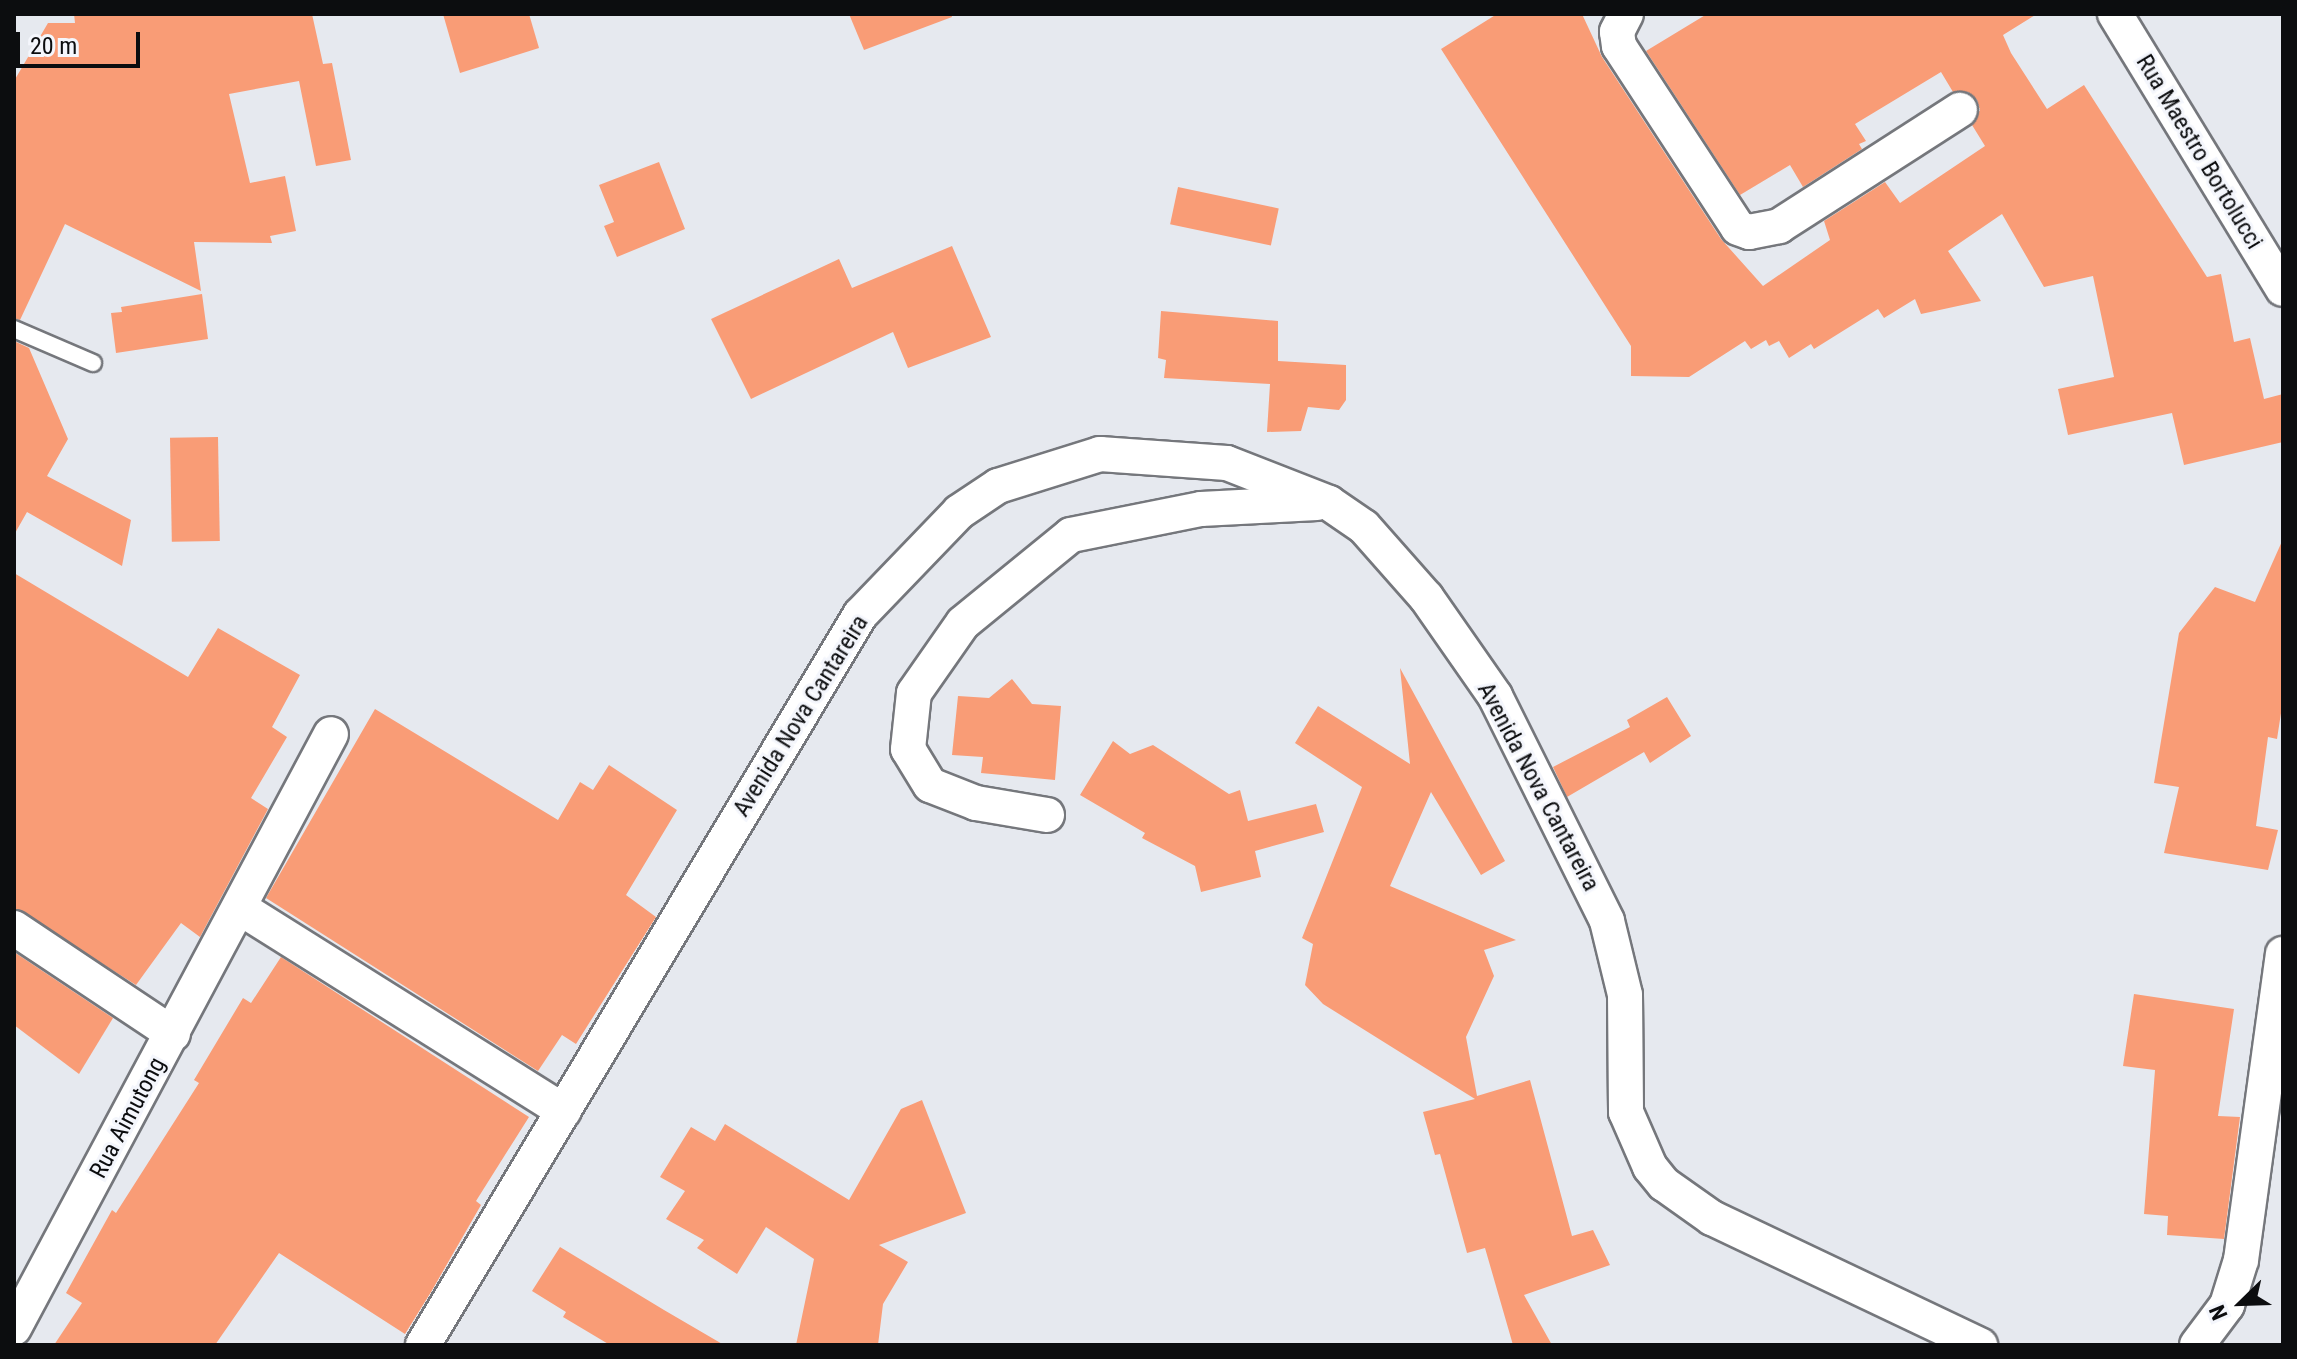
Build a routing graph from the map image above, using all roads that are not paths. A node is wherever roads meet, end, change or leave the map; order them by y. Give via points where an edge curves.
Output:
1 (1626, 14) edge
2 (2115, 14) edge
3 (1960, 110) dead end
4 (2283, 289) edge
5 (14, 329) edge
6 (93, 363) dead end
7 (1329, 503) junction
8 (331, 734) dead end
9 (1047, 815) dead end
10 (240, 908) junction
11 (14, 928) edge
12 (2283, 954) edge
13 (173, 1034) junction
14 (564, 1111) junction
15 (2272, 1140) edge
16 (14, 1328) edge
17 (423, 1345) edge
18 (1980, 1345) edge
19 (2197, 1345) edge

1 - 3 street via 1619,22 1619,46 1738,228 1749,232 1779,226
2 - 4 street, Rua Maestro Bortolucci
5 - 6 lane
7 - 9 street via 1201,509 1071,535 963,623 914,693 908,749 930,785 976,803
7 - 14 street, Avenida Nova Cantareira via 1227,463 1100,454 1048,466 998,486 959,512 860,615
7 - 18 street, Avenida Nova Cantareira via 1364,527 1426,597 1495,696 1574,848 1619,959 1625,995 1626,1112 1650,1167 1664,1184 1712,1218
8 - 10 street, Rua Aimutong
10 - 13 street, Rua Aimutong
10 - 14 street
11 - 13 street
12 - 15 street
13 - 16 street, Rua Aimutong
14 - 17 street, Avenida Nova Cantareira
15 - 19 street via 2227,1305

